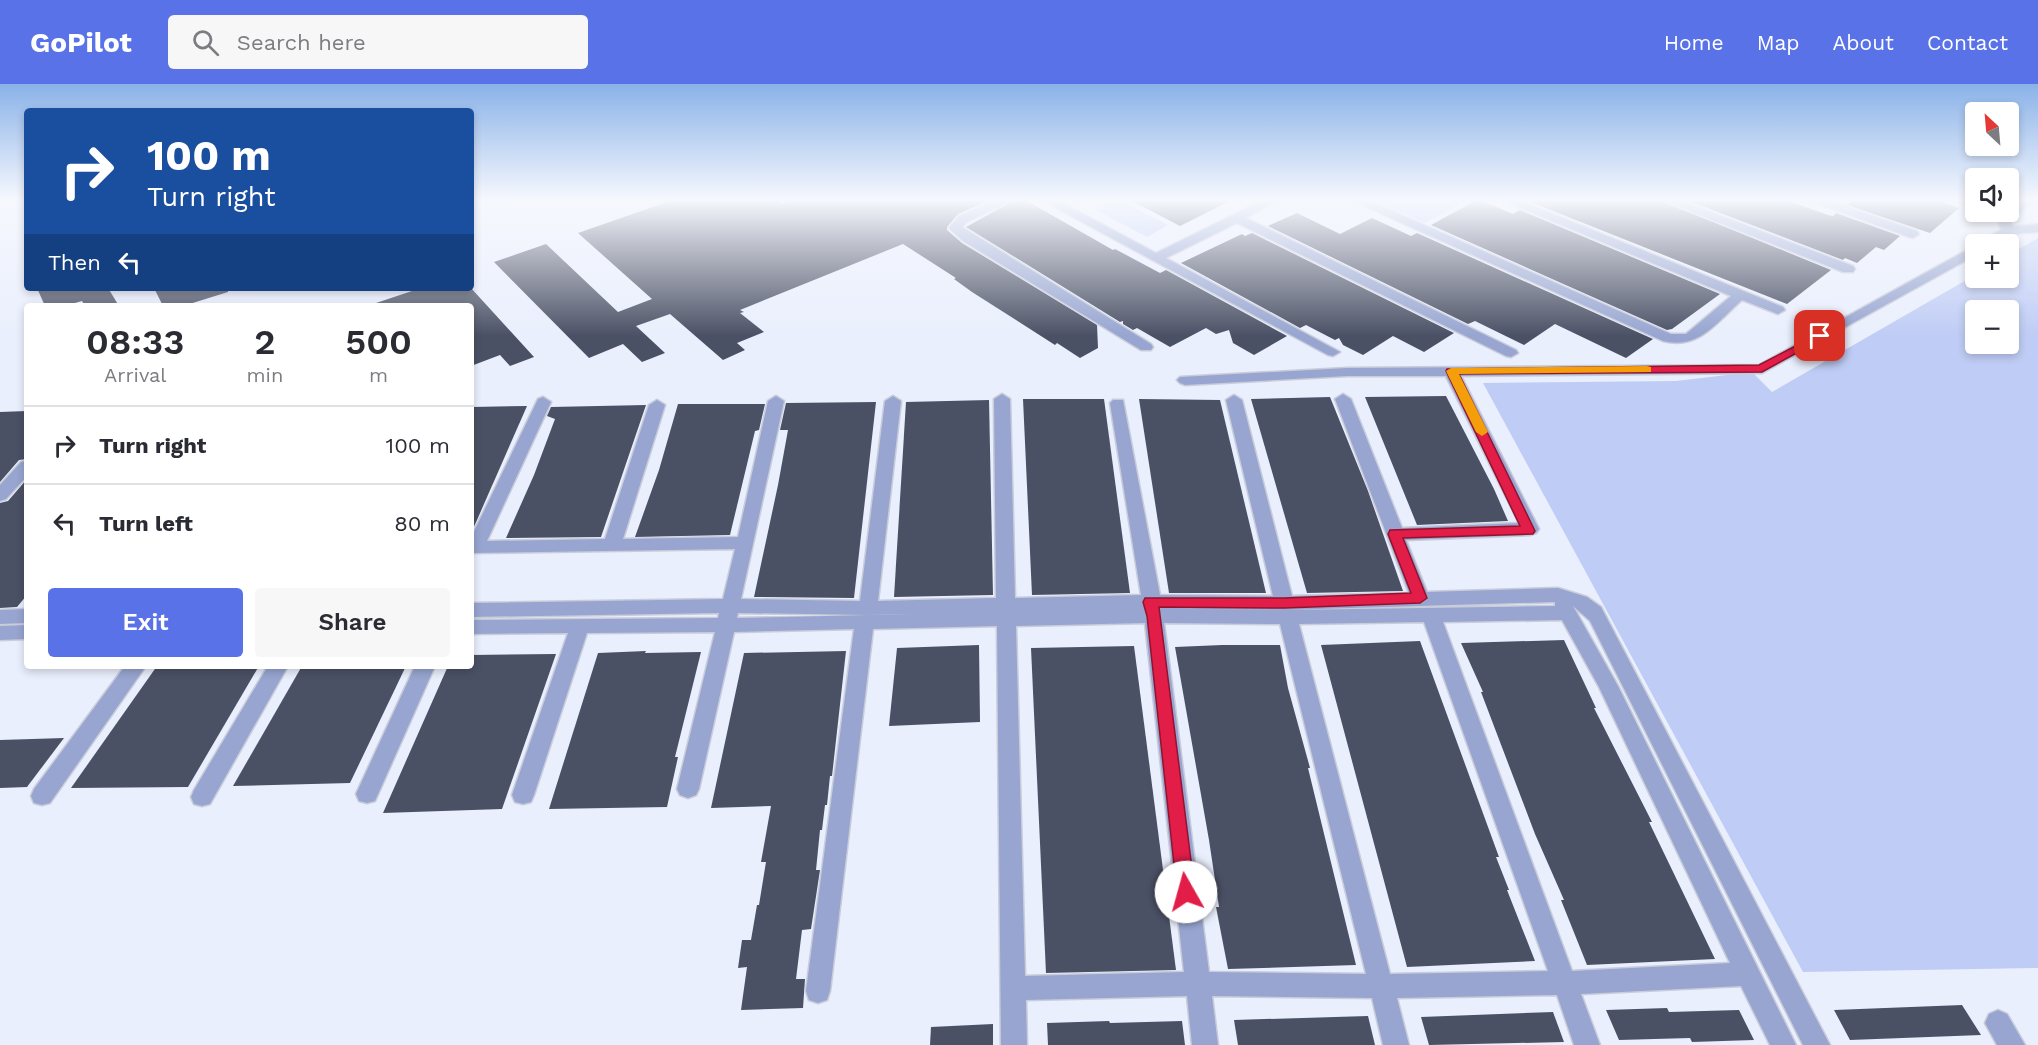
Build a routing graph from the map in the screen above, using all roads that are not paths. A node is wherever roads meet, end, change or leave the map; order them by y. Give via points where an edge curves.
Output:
1 (981, 246) edge
2 (1133, 246) edge
3 (1180, 246) edge
4 (1294, 246) edge
5 (1460, 246) edge
6 (1620, 246) edge
7 (1789, 246) edge
8 (1965, 255) edge
9 (1155, 258) junction
10 (1848, 268) dead end
11 (1740, 295) junction
12 (1778, 310) dead end
13 (1146, 347) dead end
14 (1333, 352) dead end
15 (1511, 353) dead end
16 (1451, 371) junction
17 (1185, 380) dead end
18 (1002, 399) dead end
19 (1343, 399) dead end
20 (1234, 400) dead end
21 (776, 401) dead end
22 (893, 401) dead end
23 (543, 402) dead end
24 (1118, 403) dead end
25 (657, 405) dead end
26 (24, 469) edge
27 (0, 495) edge
28 (1395, 534) junction
29 (745, 543) junction
30 (612, 544) junction
31 (474, 546) edge
32 (1563, 604) junction
33 (1425, 606) junction
34 (1152, 609) junction
35 (474, 610) edge
36 (1286, 610) junction
37 (1006, 611) junction
38 (866, 615) junction
39 (24, 616) edge
40 (729, 616) junction
41 (0, 617) edge
42 (474, 627) edge
43 (580, 627) junction
44 (24, 632) edge
45 (0, 633) edge
46 (134, 669) edge
47 (276, 669) edge
48 (424, 669) edge
49 (688, 789) dead end
50 (367, 794) dead end
51 (523, 795) dead end
52 (42, 796) dead end
53 (202, 797) dead end
54 (1749, 974) junction
55 (1564, 983) junction
56 (1197, 984) junction
57 (1381, 986) junction
58 (1012, 988) junction
59 (818, 991) dead end
60 (1998, 1023) dead end
61 (1014, 1045) edge
62 (1204, 1045) edge
63 (1396, 1045) edge
64 (1587, 1045) edge
65 (1783, 1045) edge
66 (1817, 1045) edge
67 (2012, 1045) edge

1 - 13 street
2 - 9 street
3 - 9 street
4 - 15 street
5 - 11 street via 1668,338 1691,337
6 - 11 street
7 - 10 street
8 - 16 street via 1762,369
9 - 14 street
11 - 12 street
16 - 17 street
16 - 28 street via 1530,530
18 - 37 street
19 - 28 street
20 - 36 street
21 - 29 street
22 - 38 street
23 - 31 street
24 - 34 street
25 - 30 street
26 - 27 street
28 - 33 street
29 - 30 street
29 - 40 street
30 - 31 street
32 - 33 street
32 - 54 street via 1608,686
32 - 66 street via 1575,598 1587,604 1598,617
33 - 36 street
33 - 55 street
34 - 36 street
34 - 37 street
34 - 56 street
35 - 40 street
36 - 57 street
37 - 38 street
37 - 58 street
38 - 40 street
38 - 59 street
39 - 41 street
40 - 43 street
40 - 49 street
42 - 43 street
43 - 51 street
44 - 45 street
46 - 52 street
47 - 53 street
48 - 50 street
54 - 55 street
54 - 65 street
55 - 57 street
55 - 64 street
56 - 57 street
56 - 58 street
56 - 62 street
57 - 63 street
58 - 61 street
60 - 67 street

